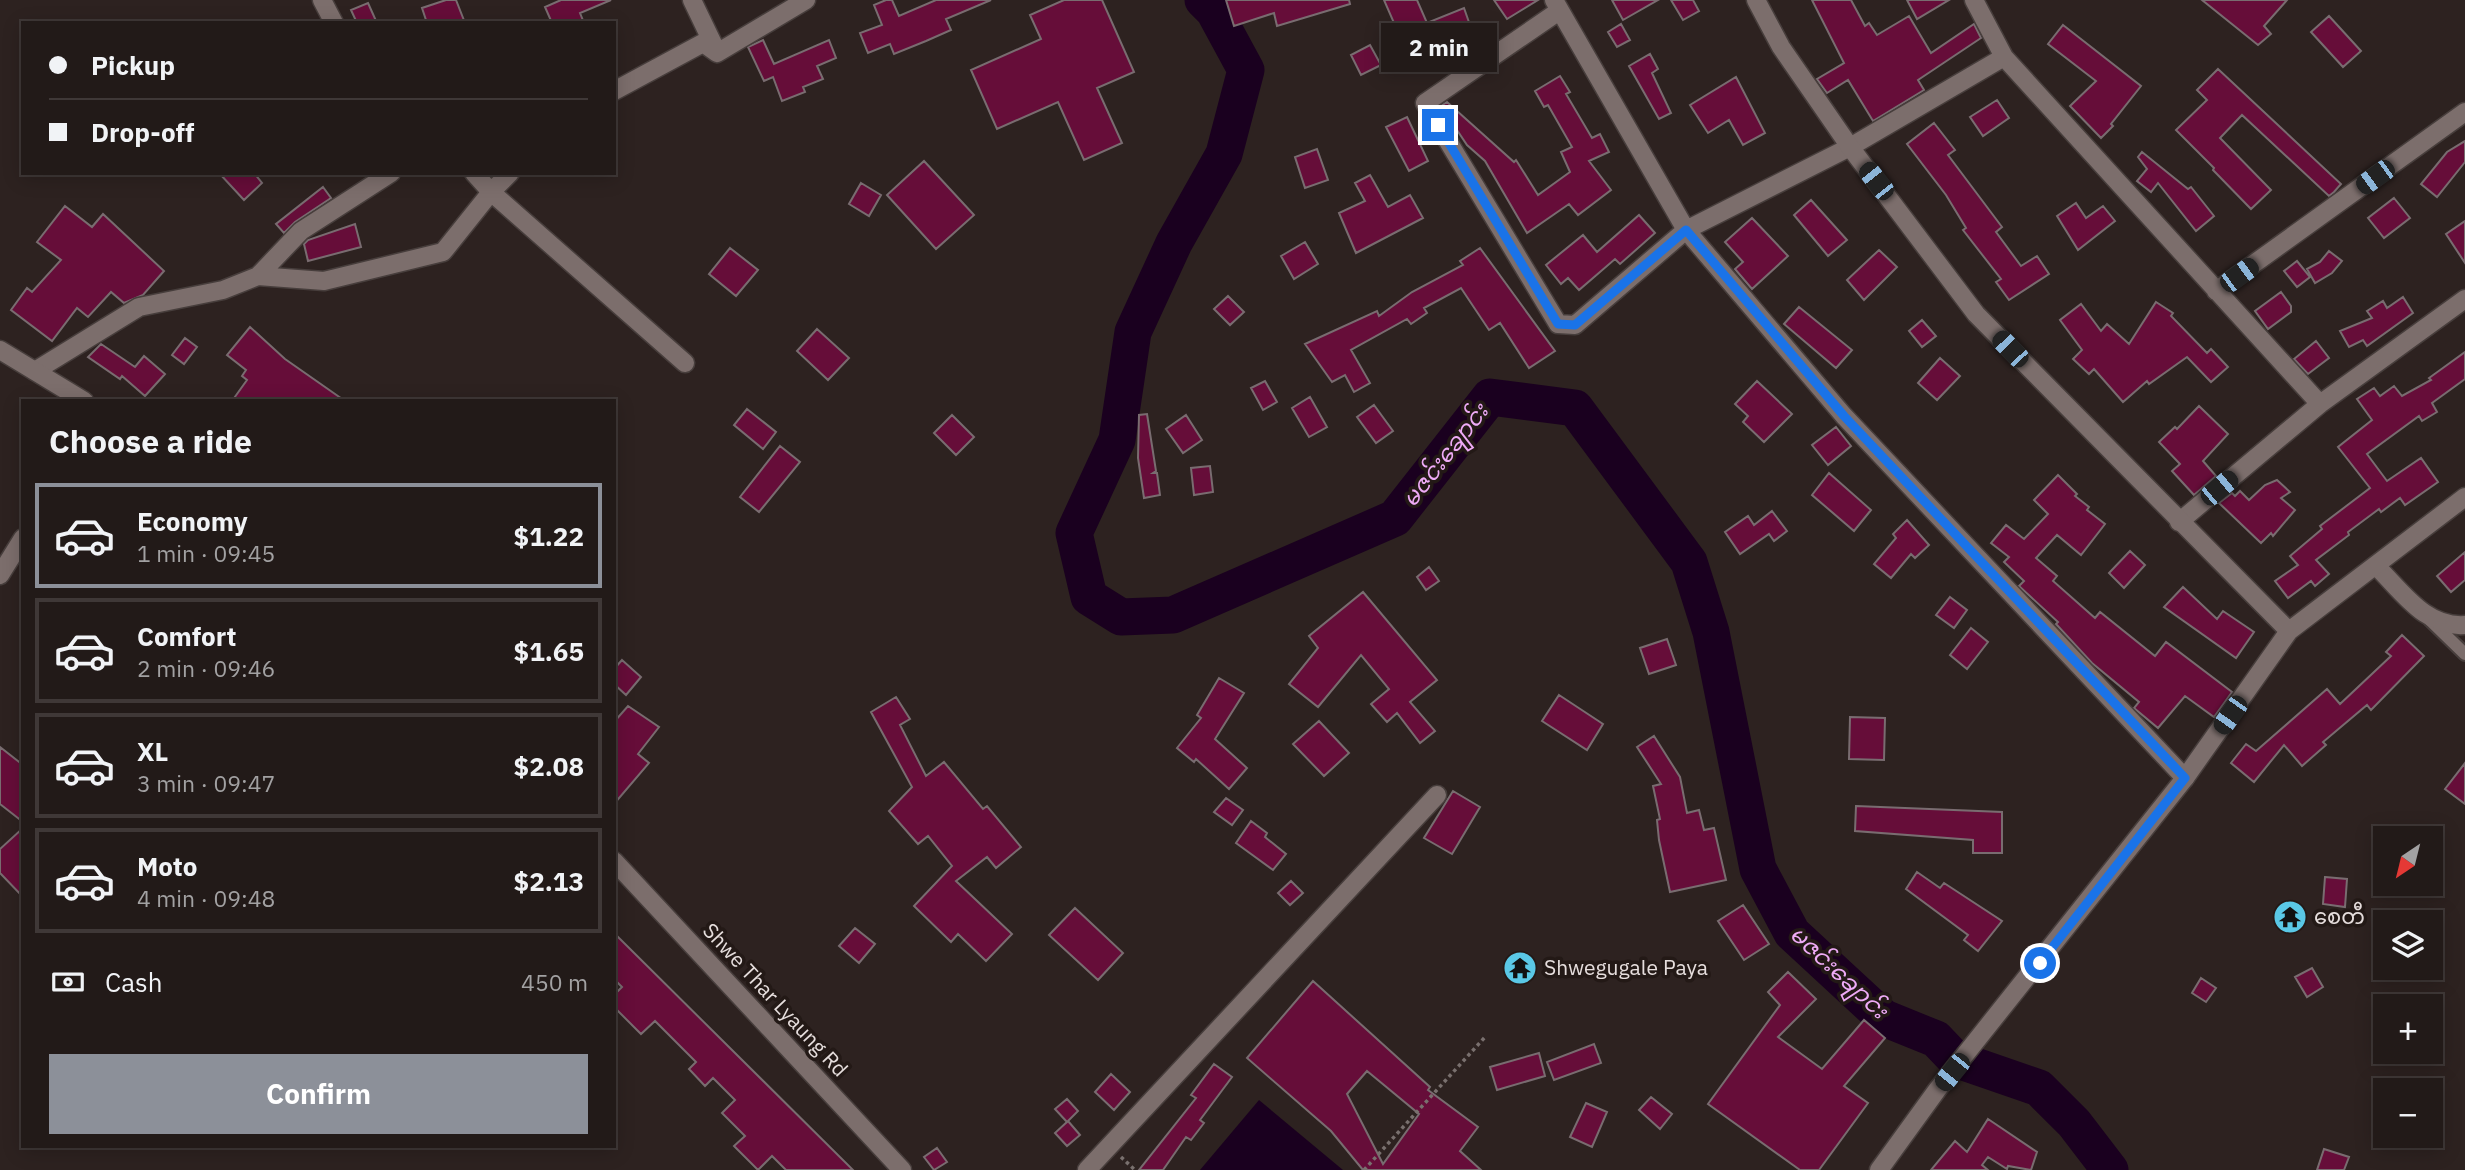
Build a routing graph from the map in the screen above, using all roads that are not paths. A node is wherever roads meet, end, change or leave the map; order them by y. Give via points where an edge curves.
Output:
1 (322, 0) edge
2 (692, 0) edge
3 (806, 0) edge
4 (1756, 0) edge
5 (1974, 0) edge
6 (1557, 6) edge
7 (333, 21) edge
8 (717, 53) junction
9 (2004, 57) junction
10 (616, 90) edge
11 (2465, 112) edge
12 (1850, 147) junction
13 (388, 175) edge
14 (476, 175) edge
15 (508, 175) edge
16 (491, 192) junction
17 (1686, 230) junction
18 (258, 276) junction
19 (2216, 291) junction
20 (2465, 299) edge
21 (0, 350) edge
22 (684, 363) dead end
23 (35, 372) junction
24 (81, 399) edge
25 (2320, 404) junction
26 (2465, 497) edge
27 (2179, 522) junction
28 (21, 541) edge
29 (2376, 566) junction
30 (0, 575) edge
31 (2430, 620) junction
32 (2465, 625) edge
33 (2289, 632) junction
34 (2465, 654) edge
35 (2185, 778) junction
36 (1437, 795) dead end
37 (616, 863) edge
38 (902, 1170) edge
39 (1087, 1170) edge
40 (1879, 1170) edge

1 - 7 street
2 - 8 street
3 - 8 street
4 - 12 street
5 - 9 street
6 - 17 street
6 - 17 street via 1425,103 1558,324 1575,325
8 - 10 street via 703,43
9 - 12 street
9 - 19 street
11 - 19 street
12 - 17 street
12 - 27 street via 1976,314
13 - 18 street via 301,231
14 - 16 street
15 - 16 street
16 - 18 street via 443,252 324,281
16 - 22 street
17 - 35 street via 1844,416
18 - 23 street via 223,290 139,307
19 - 25 street
20 - 25 street
21 - 23 street
23 - 24 street
25 - 27 street
26 - 29 street
27 - 33 street
28 - 30 street
29 - 31 street
29 - 33 street
31 - 32 street
31 - 34 lane
33 - 35 street
35 - 40 street via 1937,1090
36 - 39 street
37 - 38 street, Shwe Thar Lyaung Rd

